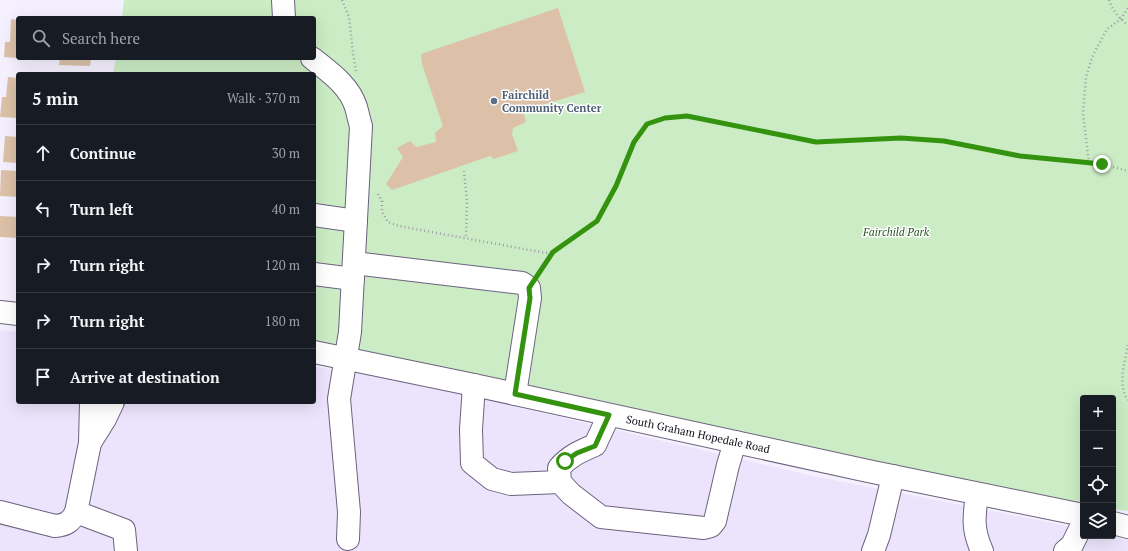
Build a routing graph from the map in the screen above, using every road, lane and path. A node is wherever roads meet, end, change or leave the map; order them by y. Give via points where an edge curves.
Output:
1 (283, 0) edge
2 (1109, 0) edge
3 (1128, 8) edge
4 (284, 16) edge
5 (1121, 19) junction
6 (1128, 25) edge
7 (314, 60) edge
8 (1089, 163) junction
9 (464, 171) dead end
10 (1128, 171) edge
11 (376, 192) dead end
12 (316, 215) edge
13 (356, 221) junction
14 (466, 238) junction
15 (553, 252) junction
16 (353, 271) junction
17 (316, 274) edge
18 (529, 288) junction
19 (0, 312) edge
20 (16, 314) edge
21 (1128, 345) edge
22 (316, 352) edge
23 (346, 358) junction
24 (474, 385) junction
25 (515, 394) junction
26 (1128, 400) edge
27 (91, 404) edge
28 (112, 404) edge
29 (609, 415) junction
30 (735, 442) junction
31 (90, 443) junction
32 (893, 476) junction
33 (560, 482) junction
34 (977, 494) junction
35 (0, 512) edge
36 (76, 512) junction
37 (1080, 514) edge
38 (1116, 524) edge
39 (1128, 527) edge
40 (1080, 528) edge
41 (348, 539) dead end
42 (126, 551) edge
43 (873, 551) edge
44 (982, 551) edge
45 (1065, 551) edge

1 - 4 street
2 - 5 path
3 - 5 path
5 - 6 path
5 - 8 path via 1107,30 1093,55 1086,77 1083,114
7 - 13 street via 342,83 356,106 361,126
8 - 10 path
8 - 15 path via 1020,156 944,141 901,138 816,142 687,116 665,118 647,124 634,142 616,186 597,221
9 - 14 path via 467,201
11 - 14 path via 382,201 382,212 388,222
12 - 13 street
13 - 16 street
14 - 15 path via 546,253
15 - 18 path
16 - 17 street
16 - 18 street via 522,283
16 - 23 street
18 - 25 street via 530,298
19 - 20 street
21 - 26 path via 1123,371 1123,393
22 - 23 street, South Graham Hopedale Road
23 - 24 street, South Graham Hopedale Road
23 - 41 street via 339,399
24 - 25 street, South Graham Hopedale Road
24 - 33 street via 472,463 492,479 511,484
25 - 29 street, South Graham Hopedale Road
27 - 31 street
28 - 31 street
29 - 30 street, South Graham Hopedale Road
29 - 33 street via 595,446 577,453 559,468
30 - 32 street, South Graham Hopedale Road
30 - 33 street via 715,522 704,528 601,517
31 - 36 street
32 - 34 street, South Graham Hopedale Road
32 - 43 street
34 - 37 street, South Graham Hopedale Road
34 - 44 street via 974,523 976,539
35 - 36 street via 55,526 64,525 72,520
36 - 42 street via 124,530
38 - 39 street
40 - 45 street via 1072,545

